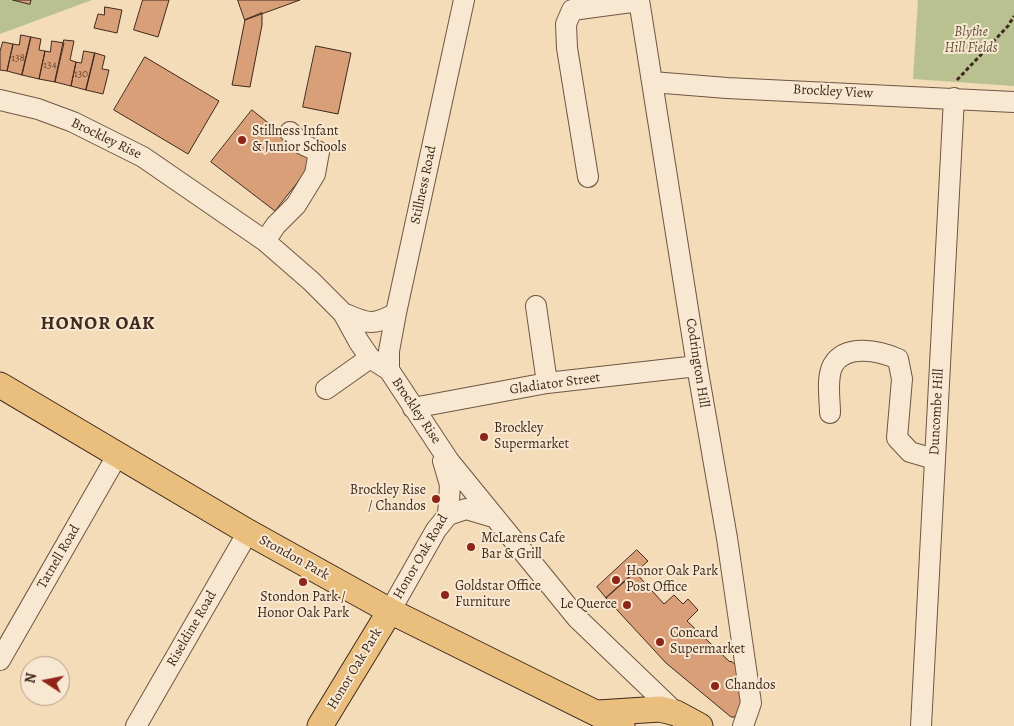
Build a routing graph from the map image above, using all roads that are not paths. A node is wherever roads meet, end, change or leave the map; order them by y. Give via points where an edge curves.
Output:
1 (464, 0) edge
2 (639, 1) edge
3 (652, 82) junction
4 (954, 98) junction
5 (0, 100) edge
6 (1014, 102) edge
7 (290, 132) dead end
8 (588, 176) dead end
9 (265, 241) junction
10 (536, 306) dead end
11 (343, 313) junction
12 (396, 313) junction
13 (370, 358) junction
14 (698, 366) junction
15 (389, 370) junction
16 (546, 383) junction
17 (0, 385) edge
18 (326, 389) dead end
19 (413, 408) junction
20 (830, 412) dead end
21 (439, 444) junction
22 (118, 454) junction
23 (934, 459) junction
24 (448, 515) junction
25 (493, 517) junction
26 (248, 532) junction
27 (390, 611) junction
28 (0, 660) edge
29 (598, 713) junction
30 (642, 718) edge
31 (678, 720) edge
32 (136, 726) edge
33 (320, 726) edge
34 (622, 726) edge
35 (700, 726) edge
36 (743, 726) edge
37 (920, 726) edge

1 - 12 street, Stillness Road
2 - 3 street, Codrington Hill
2 - 8 street via 572,10 566,24 566,48
3 - 4 street, Brockley View
3 - 14 street, Codrington Hill
4 - 6 street, Brockley View
4 - 23 street, Duncombe Hill
5 - 9 street, Brockley Rise via 74,122 144,157
7 - 9 street via 302,144 319,152 315,174 296,206
9 - 11 street, Brockley Rise
10 - 16 street
11 - 12 street via 366,322 381,322
11 - 13 street, Brockley Rise
12 - 15 street, Stillness Road
13 - 15 street, Brockley Rise
13 - 18 street
14 - 16 street, Gladiator Street
14 - 36 street, Codrington Hill via 751,703
15 - 19 street, Brockley Rise
16 - 19 street, Gladiator Street
17 - 22 main road, Stondon Park
19 - 21 street, Brockley Rise
20 - 23 street via 833,366 842,355 859,351 884,353 898,360 902,380 897,438 910,452
21 - 24 street, Honor Oak Road via 450,485
21 - 25 street, Brockley Rise
22 - 26 main road, Stondon Park
22 - 28 street, Tatnell Road
23 - 37 street, Duncombe Hill
24 - 25 street via 466,509
24 - 27 street, Honor Oak Road via 436,530
25 - 31 street, Brockley Rise via 577,618
26 - 27 main road, Stondon Park
26 - 32 street, Riseldine Road
27 - 29 main road, Stondon Park
27 - 33 main road, Honor Oak Park
29 - 30 main road, Stondon Park
29 - 34 main road, Stondon Park
30 - 31 main road, Stondon Park via 660,709
31 - 35 main road, Stondon Park

